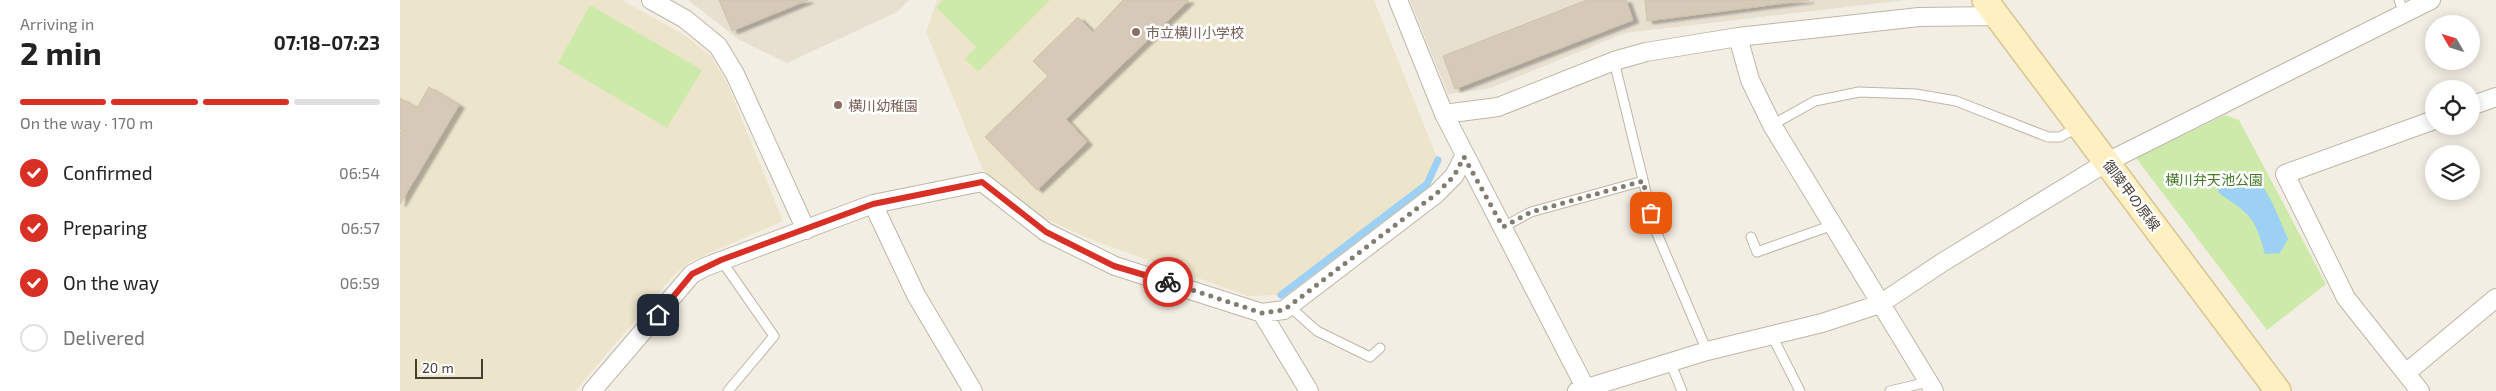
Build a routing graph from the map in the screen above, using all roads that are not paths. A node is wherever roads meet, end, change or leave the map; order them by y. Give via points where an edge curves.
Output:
1 (651, 0) edge
2 (1398, 0) edge
3 (2430, 0) edge
4 (2401, 7) edge
5 (1991, 8) edge
6 (1738, 37) junction
7 (1614, 61) junction
8 (2496, 97) edge
9 (2480, 103) edge
10 (1444, 114) junction
11 (2425, 123) edge
12 (1772, 125) junction
13 (2080, 126) junction
14 (1464, 157) junction
15 (2107, 162) junction
16 (1643, 181) junction
17 (873, 204) junction
18 (1833, 225) junction
19 (1503, 227) junction
20 (806, 230) junction
21 (1751, 237) dead end
22 (721, 260) junction
23 (2496, 298) edge
24 (1880, 304) junction
25 (1289, 306) junction
26 (1262, 313) junction
27 (1772, 336) junction
28 (1380, 348) dead end
29 (1707, 351) junction
30 (1671, 364) junction
31 (2406, 373) junction
32 (1931, 387) edge
33 (601, 388) edge
34 (1583, 390) edge
35 (728, 391) edge
36 (973, 391) edge
37 (1309, 391) edge
38 (1682, 391) edge
39 (1800, 391) edge
40 (1890, 391) edge
41 (2278, 391) edge
42 (2420, 391) edge

1 - 20 street via 685,19 718,46 735,74
2 - 10 street
3 - 4 street
4 - 15 street
5 - 6 street
5 - 13 street, 御陵甲の原線
6 - 7 street via 1646,52
6 - 12 street via 1750,80
7 - 10 street via 1498,107
7 - 16 lane
8 - 9 street
10 - 14 street
11 - 31 street via 2285,174 2346,298
12 - 13 lane via 1815,102 1859,92 1916,94 1956,101 2048,137 2060,137
12 - 18 street
13 - 15 street, 御陵甲の原線
14 - 19 street
14 - 25 street via 1454,176 1436,194
15 - 24 street
15 - 41 street, 御陵甲の原線
16 - 19 lane via 1531,212
16 - 29 lane via 1655,229
17 - 20 street
17 - 26 street via 982,182 1046,232 1114,266
17 - 36 street via 916,295
18 - 21 lane via 1757,252
18 - 24 street
19 - 34 street
20 - 22 street
22 - 33 street via 692,274
22 - 35 lane via 774,336
23 - 31 street
24 - 27 street
24 - 32 street
25 - 26 street via 1284,310
25 - 28 lane via 1317,331 1370,356
26 - 37 street
27 - 29 street
27 - 39 lane
29 - 30 street
30 - 34 street
30 - 38 lane
31 - 42 street
32 - 40 lane

